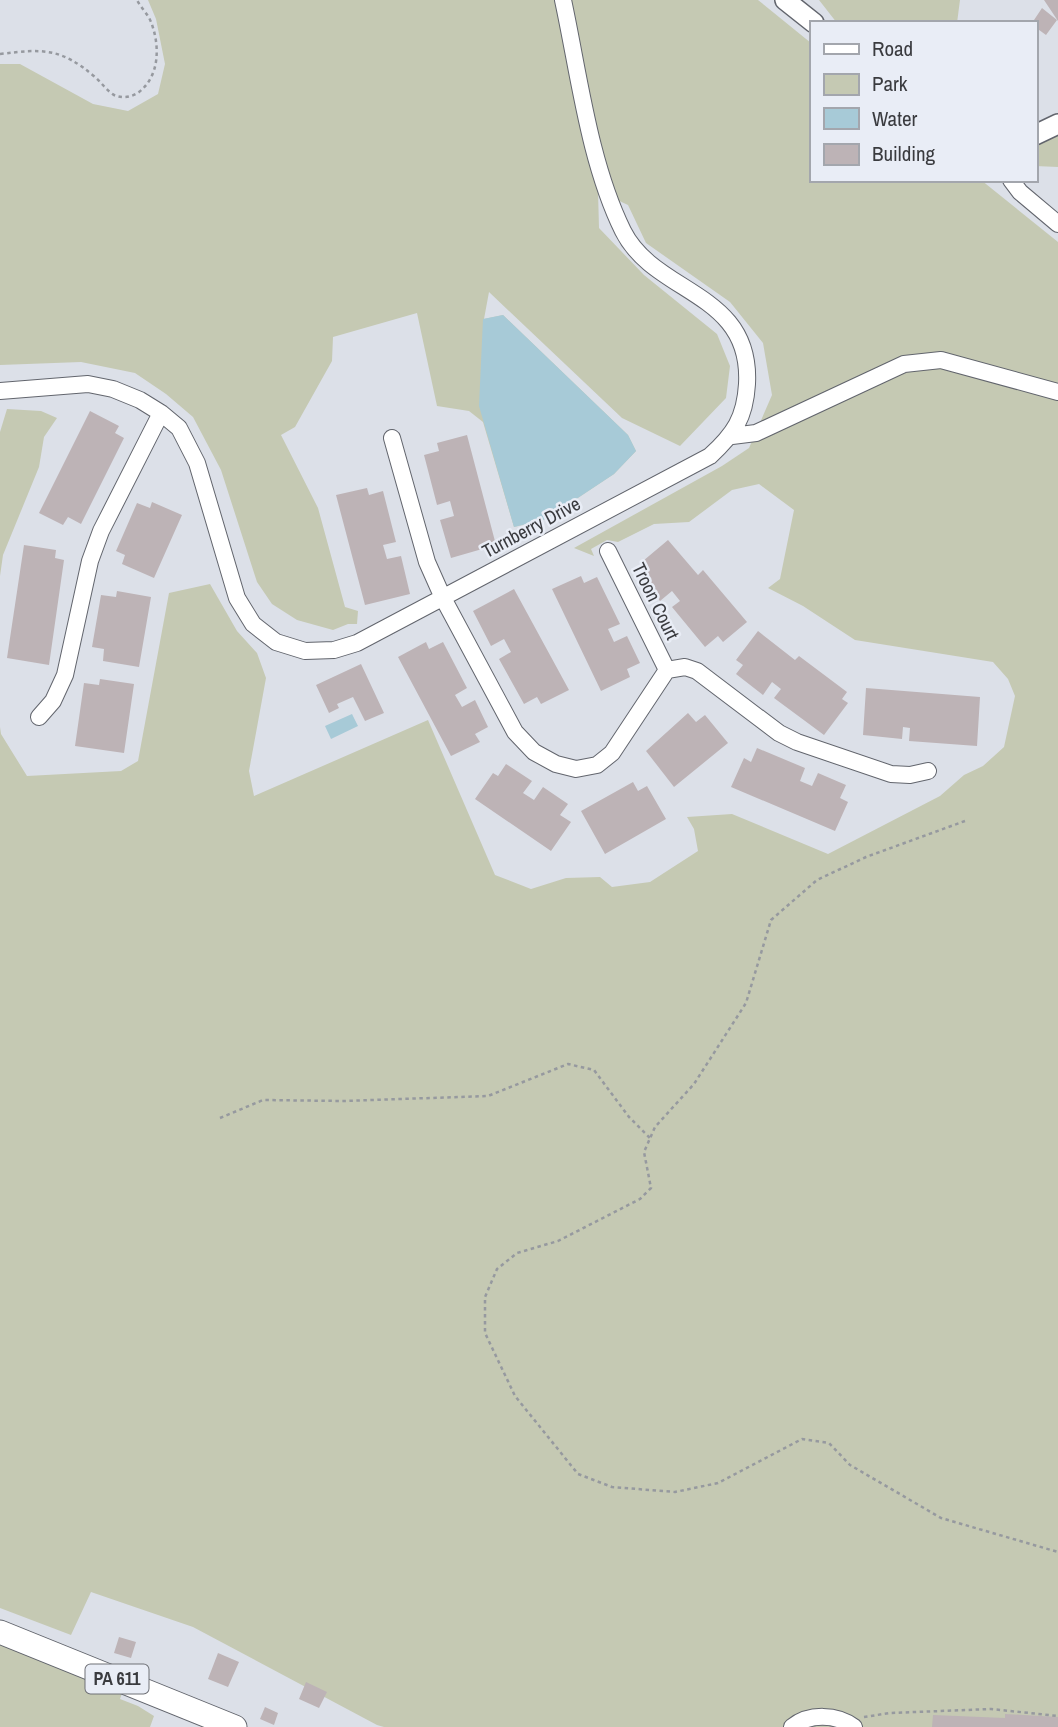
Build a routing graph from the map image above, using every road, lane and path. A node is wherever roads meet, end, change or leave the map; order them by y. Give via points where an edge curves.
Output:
1 (137, 0) edge
2 (563, 0) edge
3 (785, 0) edge
4 (811, 21) edge
5 (0, 54) edge
6 (1058, 124) edge
7 (1037, 134) edge
8 (1012, 182) edge
9 (1058, 224) edge
10 (0, 391) edge
11 (1058, 392) edge
12 (161, 413) junction
13 (732, 436) junction
14 (392, 438) dead end
15 (608, 551) dead end
16 (443, 598) junction
17 (667, 670) junction
18 (38, 717) dead end
19 (928, 771) dead end
20 (965, 821) dead end
21 (220, 1118) dead end
22 (650, 1138) junction
23 (1058, 1552) edge
24 (0, 1632) edge
25 (1058, 1716) edge
26 (847, 1724) edge
27 (235, 1727) edge
28 (792, 1727) edge

1 - 5 path via 150,19 157,51 151,79 134,96 113,94 74,61 51,52
2 - 13 street, Turnberry Drive via 598,163 625,234 642,257 722,313 740,339 747,382
3 - 4 main road
6 - 7 main road
8 - 9 street
10 - 12 street, Turnberry Drive via 88,384 113,389
11 - 13 street via 941,360 904,364 756,433
12 - 16 street, Turnberry Drive via 179,428 197,463 237,598 253,624 276,642 305,652 334,650 357,643
12 - 18 street via 101,531 65,675 53,701
13 - 16 street, Turnberry Drive via 710,456
14 - 16 street via 422,549
15 - 17 street, Troon Court
16 - 17 street via 515,732 534,752 556,764 576,769 597,765 612,753
17 - 19 street via 685,667 697,671 797,742 891,774
20 - 22 path via 817,880 771,920 747,1003 694,1084
21 - 22 path via 263,1100 488,1096 568,1064 594,1070
22 - 23 path via 644,1152 651,1188 640,1199 558,1241 517,1252 497,1269 485,1297 485,1333 515,1396 578,1474 612,1487 674,1492 718,1483 802,1439 829,1443 850,1465 941,1518
24 - 27 highway, PA 611
25 - 26 path via 991,1709 890,1713
26 - 28 street via 831,1717 801,1720

